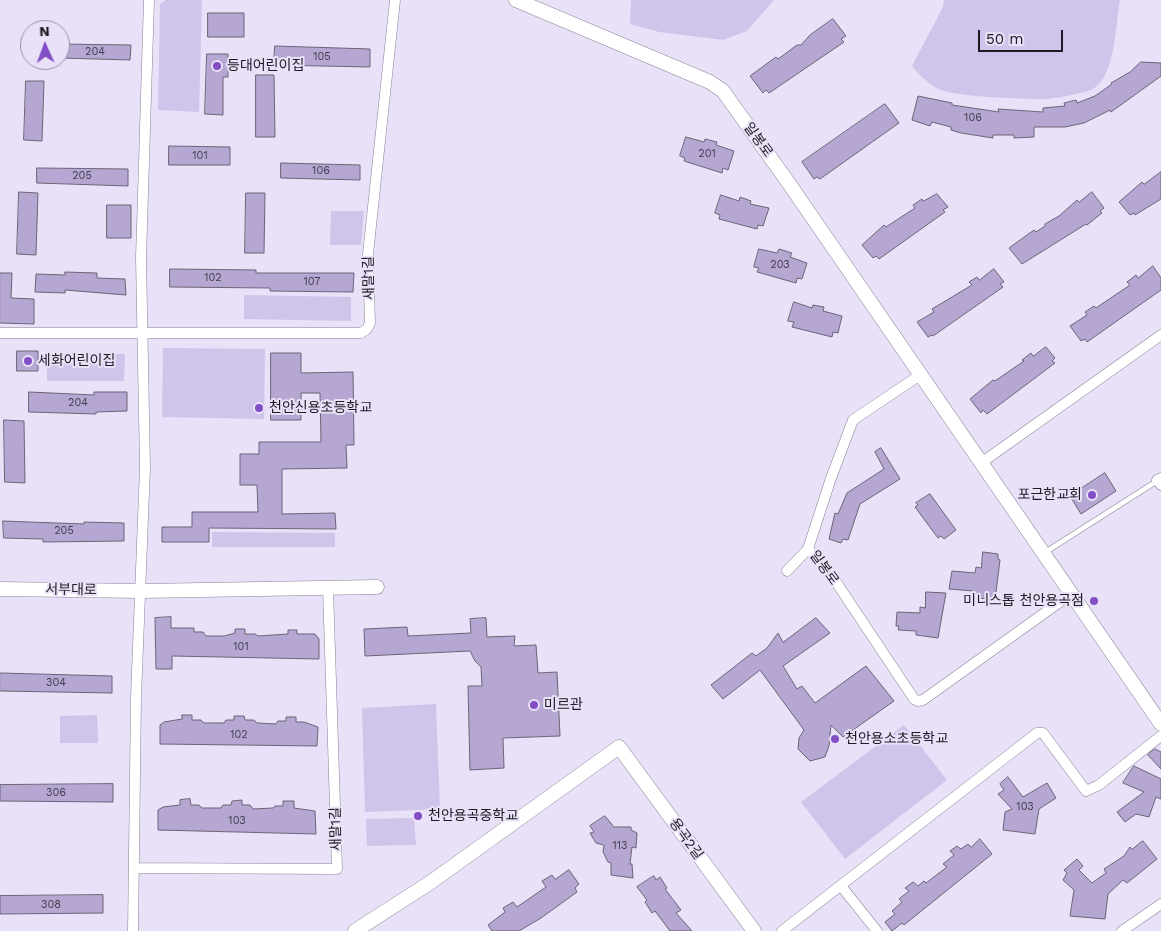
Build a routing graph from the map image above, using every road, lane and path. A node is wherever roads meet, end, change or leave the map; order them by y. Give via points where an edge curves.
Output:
1 (148, 0) edge
2 (395, 0) edge
3 (516, 0) edge
4 (0, 333) edge
5 (141, 335) junction
6 (1161, 335) edge
7 (920, 375) junction
8 (981, 463) junction
9 (1160, 481) edge
10 (808, 549) junction
11 (1044, 554) junction
12 (787, 571) dead end
13 (377, 587) dead end
14 (328, 588) junction
15 (0, 589) edge
16 (142, 591) junction
17 (1071, 594) junction
18 (1161, 724) edge
19 (1161, 736) edge
20 (135, 868) junction
21 (841, 886) junction
22 (1161, 904) edge
23 (134, 931) edge
24 (355, 931) edge
25 (754, 931) edge
26 (782, 931) edge
27 (877, 931) edge
28 (1122, 931) edge

1 - 5 street
2 - 5 street, 새말1길 via 368,254 370,323 367,329 361,333
3 - 7 street, 일봉로 via 710,82 723,91
4 - 5 street
5 - 16 street
6 - 8 street
7 - 8 street, 일봉로
7 - 10 street, 일봉로 via 853,420
8 - 11 street, 일봉로
9 - 11 lane
10 - 12 street
10 - 17 street, 일봉로 via 828,570 918,701
11 - 17 street, 일봉로
13 - 14 street
14 - 16 street
14 - 20 street, 새말1길 via 337,869
15 - 16 street, 서부대로
16 - 20 street via 136,697
17 - 18 street, 일봉로
19 - 21 street via 1099,785 1086,791 1043,732 1037,732
20 - 23 street
21 - 26 street
21 - 27 street
22 - 28 street
24 - 25 street, 용곡2길 via 431,882 619,747

